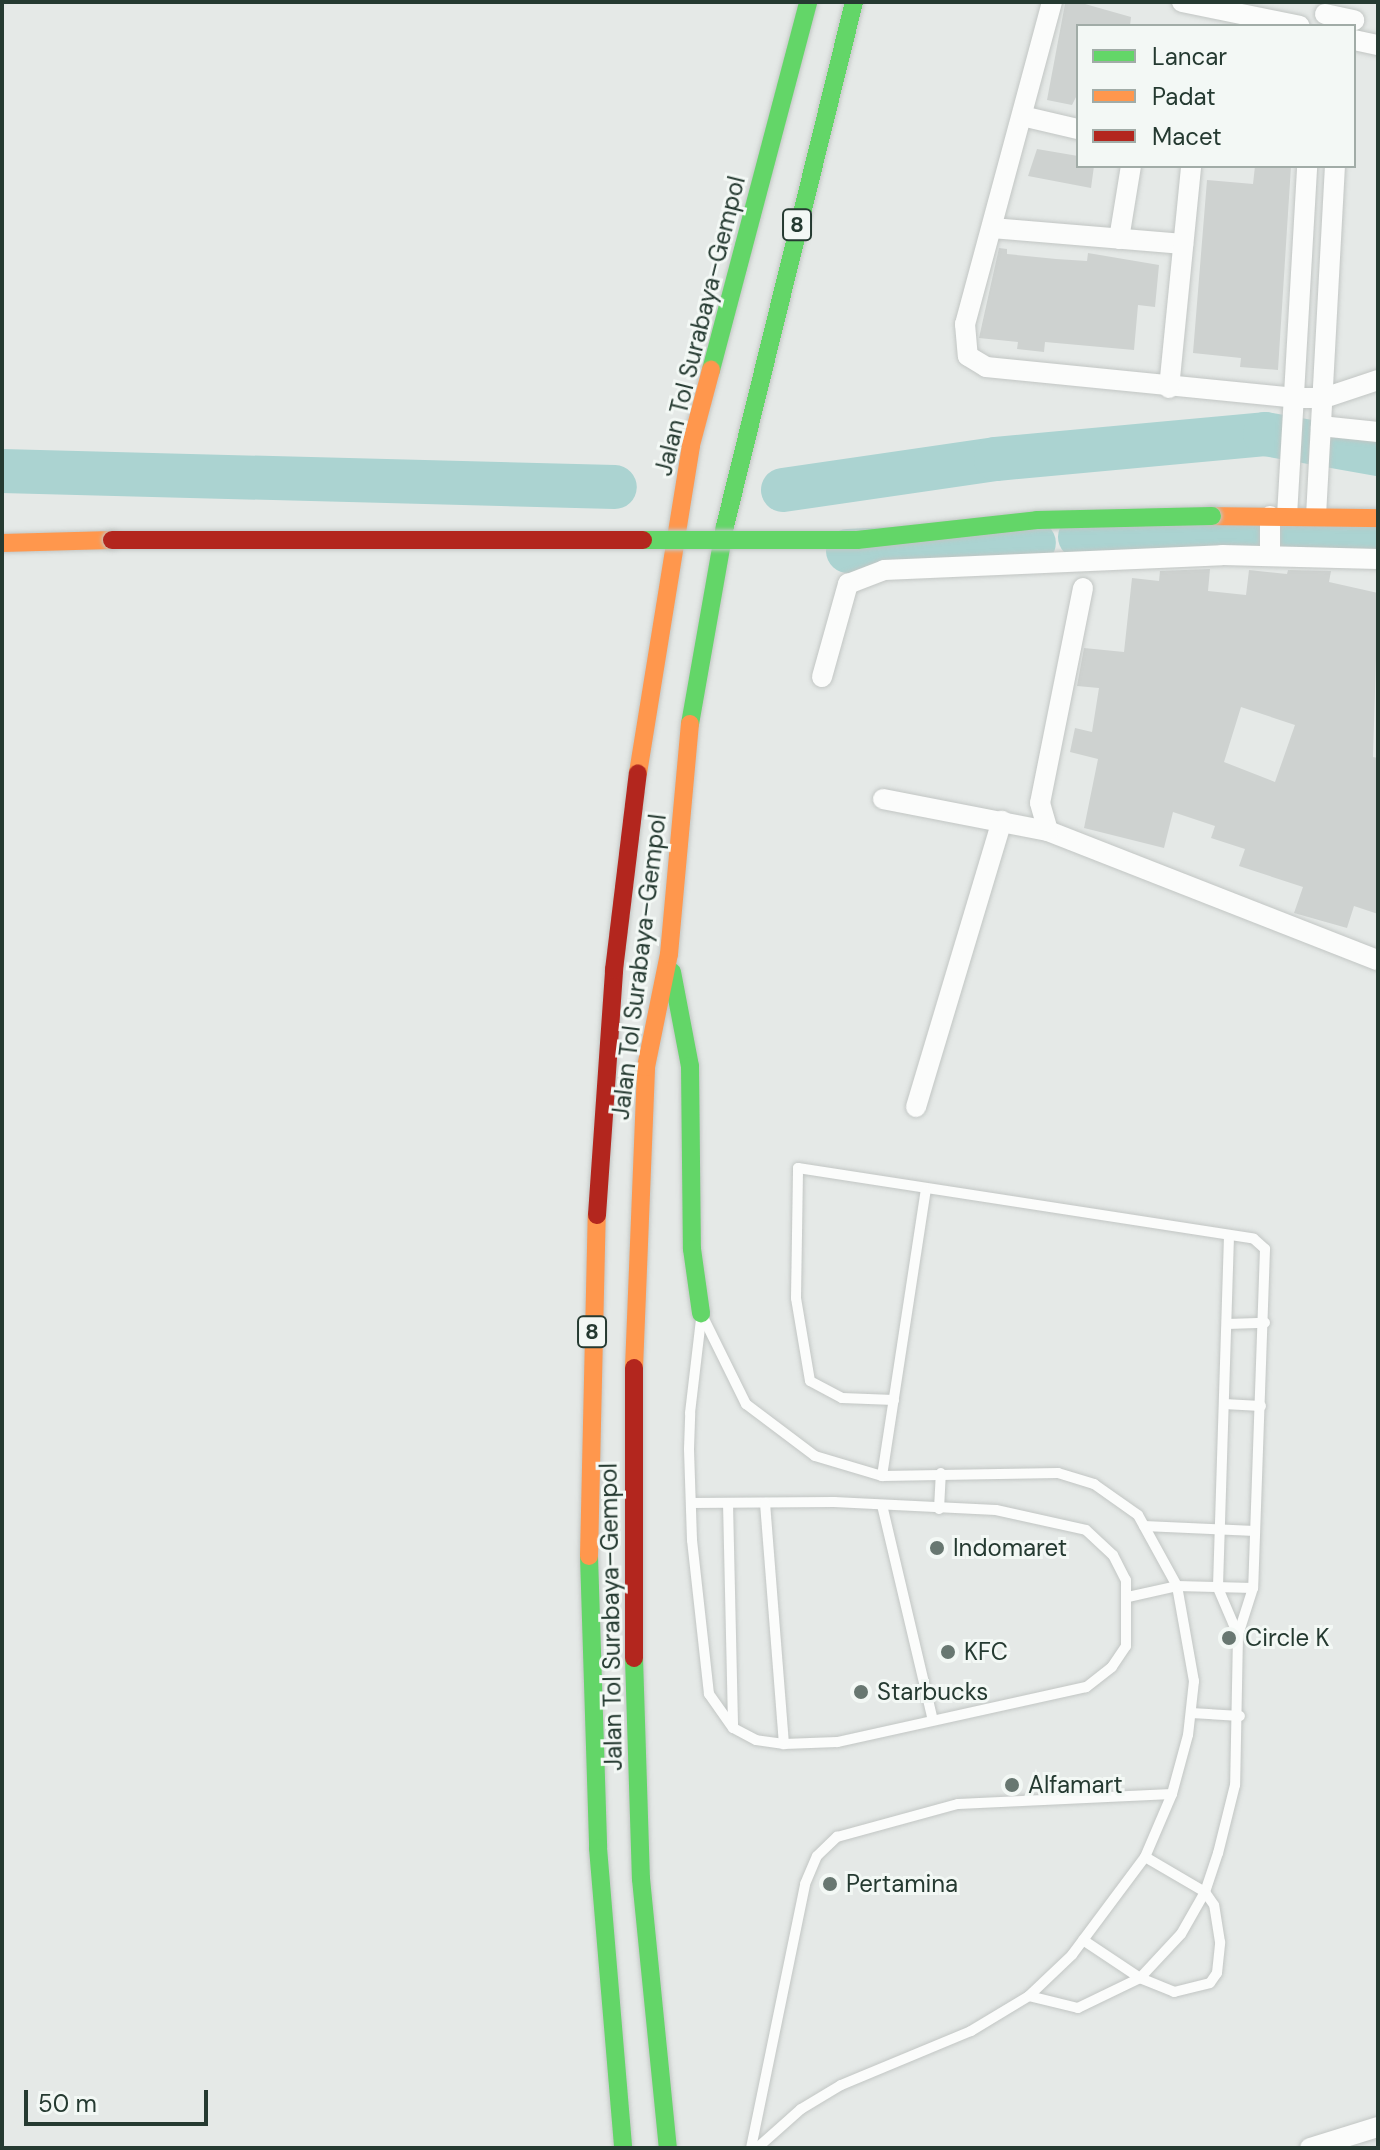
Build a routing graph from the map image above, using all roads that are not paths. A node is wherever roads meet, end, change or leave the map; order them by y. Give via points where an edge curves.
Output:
1 (808, 2) edge
2 (854, 2) edge
3 (1052, 2) edge
4 (1182, 2) edge
5 (1325, 14) edge
6 (1355, 22) edge
7 (1290, 24) edge
8 (1378, 45) edge
9 (1022, 116) junction
10 (1076, 129) edge
11 (1131, 168) edge
12 (1191, 168) edge
13 (1307, 168) edge
14 (1335, 168) edge
15 (992, 228) junction
16 (1119, 239) junction
17 (1183, 244) junction
18 (1378, 380) edge
19 (1169, 388) junction
20 (1295, 398) junction
21 (1324, 398) junction
22 (1321, 430) junction
23 (1378, 432) edge
24 (1316, 512) junction
25 (1279, 516) junction
26 (1218, 517) junction
27 (1378, 518) edge
28 (2, 543) edge
29 (1222, 551) junction
30 (1270, 552) junction
31 (1067, 558) junction
32 (1378, 559) edge
33 (1110, 560) junction
34 (1083, 588) junction
35 (822, 677) dead end
36 (883, 799) dead end
37 (1002, 821) junction
38 (1048, 831) junction
39 (669, 954) junction
40 (1378, 960) edge
41 (916, 1107) dead end
42 (926, 1190) junction
43 (1229, 1236) junction
44 (701, 1313) junction
45 (1265, 1323) junction
46 (1227, 1324) junction
47 (894, 1400) junction
48 (1224, 1404) junction
49 (1261, 1406) junction
50 (941, 1473) junction
51 (882, 1476) junction
52 (691, 1503) junction
53 (728, 1503) junction
54 (765, 1503) junction
55 (882, 1505) junction
56 (939, 1509) junction
57 (1144, 1526) junction
58 (1220, 1531) junction
59 (1255, 1531) junction
60 (1177, 1586) junction
61 (1218, 1588) junction
62 (1253, 1588) junction
63 (1128, 1597) junction
64 (1238, 1635) junction
65 (1191, 1713) junction
66 (1240, 1716) junction
67 (933, 1720) junction
68 (733, 1728) junction
69 (784, 1744) junction
70 (1172, 1794) junction
71 (1145, 1857) junction
72 (1205, 1892) junction
73 (1083, 1940) junction
74 (1140, 1978) junction
75 (1029, 1996) junction
76 (1378, 2127) edge
77 (623, 2148) edge
78 (668, 2148) edge
79 (751, 2148) edge
80 (757, 2148) edge
81 (1310, 2148) edge

1 - 77 main road, Jalan Tol Surabaya–Gempol / 8 via 691,445 630,826 614,970 592,1295 591,1660 598,1848
2 - 39 main road, Jalan Tol Surabaya–Gempol / 8 via 725,526 693,693
3 - 9 street
4 - 7 street
5 - 6 street
6 - 8 street
9 - 10 street
9 - 15 street
11 - 16 street
12 - 17 street
13 - 20 street
14 - 21 street
15 - 16 street
15 - 19 street via 965,324 968,356 986,367
16 - 17 street
17 - 19 street
18 - 21 street
19 - 20 street
20 - 21 street
20 - 25 street
21 - 22 street
22 - 23 street
22 - 24 street
24 - 25 main road
24 - 27 main road
25 - 26 main road
25 - 30 street
26 - 28 main road, bridge via 1037,520 857,540
26 - 29 street
29 - 30 street
29 - 33 street
30 - 32 street
31 - 33 street
31 - 34 street
31 - 35 street via 918,565 860,578 848,584 842,597
33 - 34 street
34 - 38 street via 1040,803
36 - 37 street
37 - 38 street
37 - 41 street
38 - 40 street
39 - 44 main road via 690,1066 692,1249
39 - 78 main road, Jalan Tol Surabaya–Gempol / 8 via 646,1067 634,1304 632,1580 641,1879
42 - 43 lane
42 - 47 lane
42 - 47 lane via 796,1171 796,1298 810,1381 842,1398
43 - 45 lane via 1254,1239 1265,1249
43 - 46 lane
44 - 51 lane via 737,1391 764,1420 815,1456
44 - 52 lane via 690,1413
45 - 46 lane
45 - 49 lane
46 - 48 lane
47 - 51 lane
48 - 49 lane
48 - 58 lane
49 - 59 lane
50 - 51 lane
50 - 56 lane
50 - 57 lane via 1058,1473 1094,1484
52 - 53 lane
52 - 68 lane via 706,1682 716,1711
53 - 54 lane
53 - 68 lane
54 - 55 lane
54 - 69 lane
55 - 56 lane
55 - 67 lane
56 - 63 lane via 1040,1516 1086,1530 1113,1555
57 - 58 lane
57 - 60 lane
58 - 59 lane
58 - 61 lane
59 - 62 lane
60 - 61 lane
60 - 63 lane
60 - 65 lane via 1194,1681
61 - 62 lane
61 - 64 lane
62 - 64 lane
63 - 67 lane via 1126,1646 1112,1667 1086,1687
64 - 66 lane
65 - 66 lane
65 - 70 lane
66 - 72 lane via 1235,1785
67 - 69 lane via 837,1742
68 - 69 lane via 756,1740
70 - 71 lane
70 - 79 lane via 958,1804 837,1837 817,1856 805,1884
71 - 72 lane
71 - 73 lane
72 - 74 lane via 1181,1934
72 - 74 lane via 1218,1917 1220,1942 1217,1973 1210,1983 1174,1992
73 - 74 lane
73 - 75 lane
74 - 75 lane via 1078,2008
75 - 80 lane via 971,2031 841,2085 801,2109
76 - 81 street

